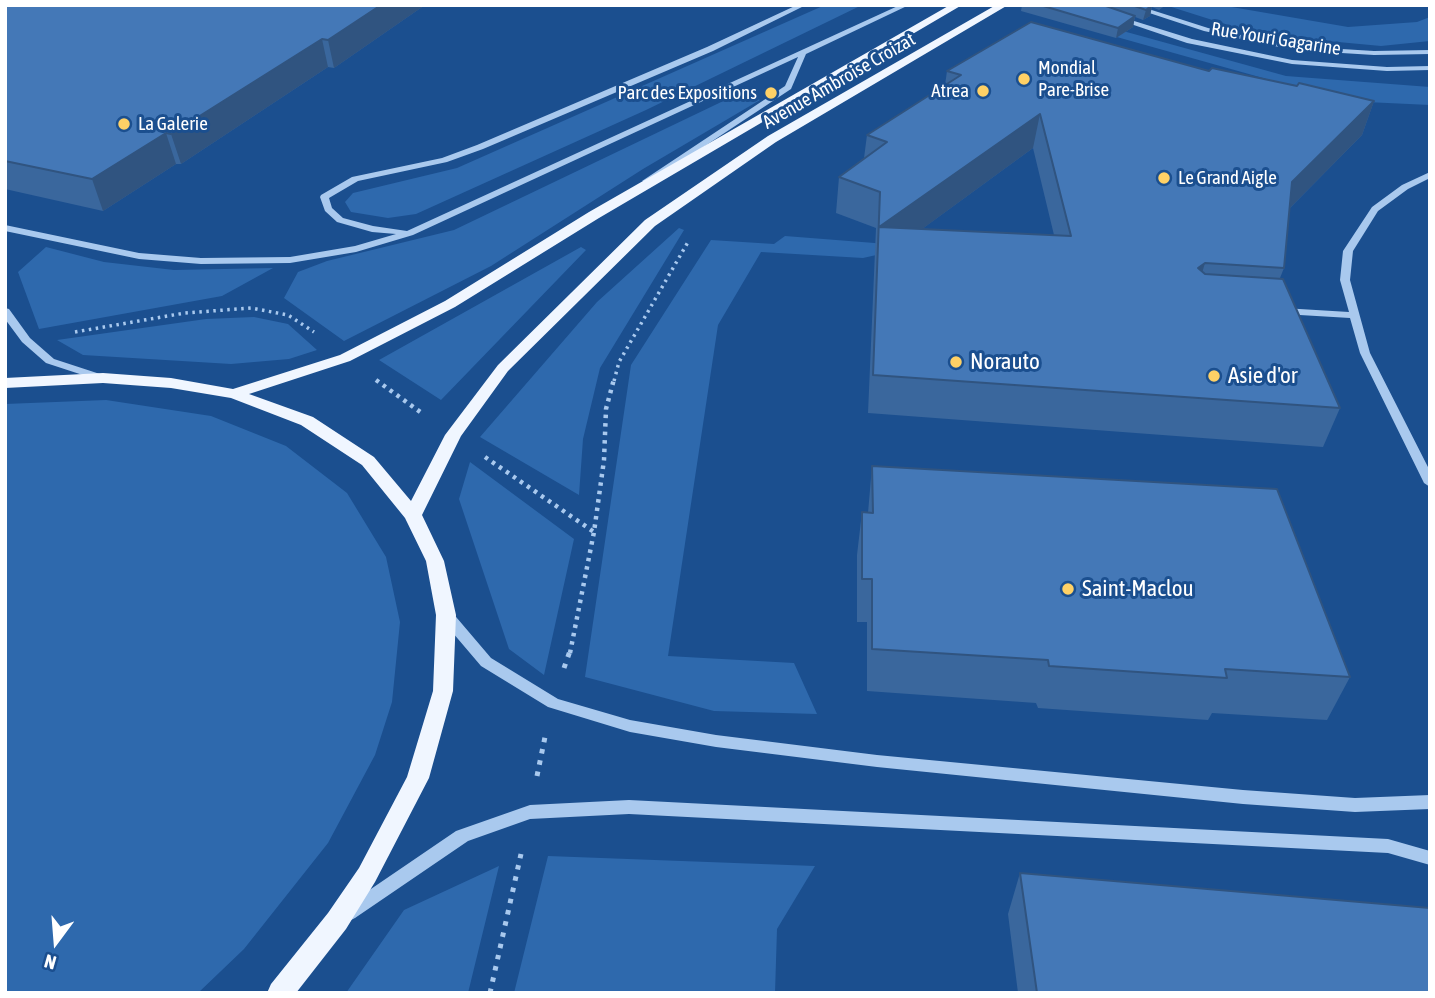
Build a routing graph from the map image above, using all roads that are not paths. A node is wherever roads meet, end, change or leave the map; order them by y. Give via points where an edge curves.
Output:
1 (803, 5) edge
2 (906, 5) edge
3 (957, 5) edge
4 (1003, 5) edge
5 (1128, 5) edge
6 (1105, 13) edge
7 (1430, 52) edge
8 (803, 55) junction
9 (1430, 68) edge
10 (1430, 175) edge
11 (594, 215) junction
12 (5, 228) edge
13 (410, 233) junction
14 (1273, 311) edge
15 (5, 312) edge
16 (1353, 316) junction
17 (103, 378) junction
18 (5, 383) edge
19 (234, 394) junction
20 (1430, 483) edge
21 (413, 515) junction
22 (446, 615) junction
23 (1430, 802) edge
24 (1430, 858) edge
25 (337, 921) junction
26 (280, 993) edge

1 - 13 street via 480,147 444,160 355,179 324,197 328,209 340,220
2 - 8 street
3 - 11 main road, Avenue Ambroise Croizat
4 - 21 main road, Avenue Ambroise Croizat via 849,93 694,190 631,240 503,368 453,435
5 - 7 street, Rue Youri Gagarine via 1206,30 1293,48 1374,54
6 - 9 street, Rue Youri Gagarine via 1190,41 1292,62
8 - 11 street via 788,87
8 - 13 street
10 - 16 street via 1375,209 1348,250 1345,279
11 - 19 main road, Avenue Ambroise Croizat via 450,304 345,358
12 - 13 street via 139,256 201,261 290,260 356,249
14 - 16 street
15 - 17 street via 50,361
16 - 20 street via 1365,353
17 - 18 main road
17 - 19 main road
19 - 21 main road via 307,421 368,461
21 - 22 main road via 435,561
22 - 23 street via 486,662 553,703 630,726 877,761 1325,804
22 - 25 main road via 443,691 418,778
24 - 25 street via 1388,846 801,815 629,807 530,812 462,836
25 - 26 main road

